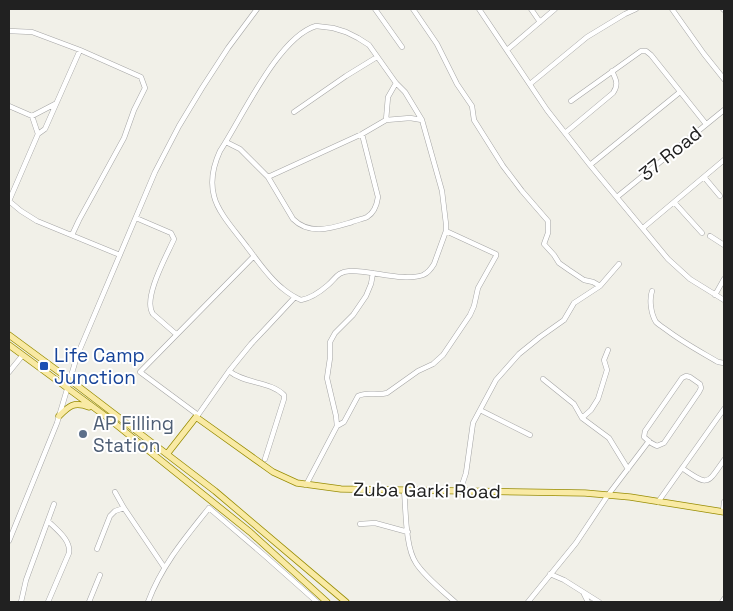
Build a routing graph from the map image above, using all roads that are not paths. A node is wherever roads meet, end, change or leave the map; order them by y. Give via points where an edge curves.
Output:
1 (257, 9) edge
2 (376, 9) edge
3 (413, 9) edge
4 (479, 9) edge
5 (531, 9) edge
6 (555, 9) edge
7 (622, 9) edge
8 (636, 9) edge
9 (672, 9) edge
10 (624, 14) junction
11 (540, 22) junction
12 (9, 31) edge
13 (402, 48) dead end
14 (80, 50) junction
15 (507, 50) junction
16 (378, 57) junction
17 (612, 71) junction
18 (724, 79) edge
19 (396, 83) junction
20 (530, 84) junction
21 (680, 92) junction
22 (571, 101) dead end
23 (56, 103) junction
24 (9, 106) edge
25 (724, 110) edge
26 (294, 112) dead end
27 (32, 116) junction
28 (386, 120) junction
29 (422, 120) junction
30 (706, 124) junction
31 (565, 133) junction
32 (38, 134) junction
33 (362, 134) junction
34 (226, 142) junction
35 (724, 160) edge
36 (590, 165) junction
37 (704, 177) junction
38 (268, 178) junction
39 (720, 196) dead end
40 (616, 197) junction
41 (9, 201) edge
42 (674, 202) junction
43 (136, 218) junction
44 (642, 228) junction
45 (446, 231) junction
46 (702, 233) dead end
47 (72, 235) junction
48 (710, 236) dead end
49 (724, 245) edge
50 (120, 255) junction
51 (254, 256) junction
52 (619, 264) dead end
53 (373, 273) junction
54 (724, 279) edge
55 (600, 286) junction
56 (652, 291) dead end
57 (716, 295) junction
58 (294, 297) junction
59 (724, 300) edge
60 (176, 334) junction
61 (9, 335) edge
62 (9, 346) edge
63 (608, 350) dead end
64 (22, 356) junction
65 (724, 363) edge
66 (229, 370) junction
67 (9, 372) edge
68 (543, 379) dead end
69 (70, 380) junction
70 (67, 388) junction
71 (724, 409) edge
72 (480, 410) junction
73 (102, 413) junction
74 (59, 416) junction
75 (197, 416) junction
76 (582, 418) junction
77 (337, 426) junction
78 (530, 435) dead end
79 (649, 442) junction
80 (167, 454) junction
81 (265, 459) dead end
82 (724, 460) edge
83 (682, 468) junction
84 (628, 469) junction
85 (306, 485) junction
86 (404, 490) junction
87 (460, 490) junction
88 (115, 492) dead end
89 (608, 495) junction
90 (658, 502) junction
91 (724, 502) edge
92 (213, 503) junction
93 (54, 504) dead end
94 (124, 508) junction
95 (209, 508) junction
96 (724, 512) edge
97 (48, 522) junction
98 (360, 524) dead end
99 (408, 532) junction
100 (9, 541) edge
101 (97, 549) dead end
102 (164, 567) junction
103 (550, 574) junction
104 (100, 575) dead end
105 (584, 592) junction
106 (724, 599) edge
107 (149, 600) edge
108 (21, 602) edge
109 (48, 602) edge
110 (89, 602) edge
111 (155, 602) edge
112 (317, 602) edge
113 (327, 602) edge
114 (346, 602) edge
115 (455, 602) edge
116 (528, 602) edge
117 (588, 602) edge
118 (599, 602) edge
119 (722, 602) edge

1 - 43 street via 179,126
2 - 13 street
3 - 55 street via 438,44 457,84 472,106 474,120 503,166 548,221 544,244 569,270
4 - 15 street
5 - 11 street
6 - 11 street
7 - 10 street
8 - 10 street
9 - 18 street
10 - 20 street via 587,37
11 - 15 street
12 - 14 street via 32,32
14 - 23 street
14 - 47 street via 141,76 145,88 124,138
15 - 20 street
16 - 19 street
16 - 26 street
16 - 34 street via 369,46 346,32 316,26 307,28 291,42 262,79
17 - 21 street via 640,51 646,51
17 - 22 street
17 - 31 street via 617,82 613,93
19 - 28 street via 388,97
19 - 29 street
20 - 31 street
21 - 30 street
21 - 36 street
23 - 27 street
23 - 32 street via 45,129
24 - 27 street
25 - 30 street, 37 Road
27 - 32 street
28 - 29 street
28 - 33 street
29 - 45 street via 442,191
30 - 40 street, 37 Road
31 - 36 street
32 - 41 street
33 - 38 street
33 - 38 street via 378,197 368,217 335,227 305,227 293,219
34 - 38 street via 240,149
34 - 51 street via 216,160 212,184 214,195 218,208
35 - 37 street
36 - 40 street
37 - 39 street
37 - 42 street
40 - 44 street
41 - 47 street via 37,221
42 - 44 street
42 - 46 street
43 - 50 street
43 - 60 street via 171,234 174,239 156,279 150,310
44 - 57 street via 680,271
45 - 53 street via 434,264 425,274 405,277
45 - 77 street via 496,254 478,288 470,315 443,355 433,364 387,394 358,396 344,422
47 - 50 street
48 - 49 street
50 - 69 street via 76,356
51 - 58 street via 271,278
51 - 60 street
52 - 55 street
53 - 58 street via 343,272 309,298 301,300
53 - 77 street via 366,296 330,342 327,378
54 - 57 street
55 - 72 street via 574,303 564,320 519,354 496,380
56 - 65 street via 651,306 657,323
57 - 59 street
58 - 66 street
60 - 75 street via 140,372
61 - 69 main road
62 - 64 main road
63 - 76 street via 604,360 607,370 598,399
64 - 67 street
64 - 70 main road
66 - 75 street
66 - 81 street via 284,395
68 - 76 street via 574,404
69 - 70 street
69 - 80 main road
70 - 73 main road
70 - 74 street
71 - 83 street
72 - 78 street
72 - 87 street via 471,430 466,473
73 - 74 main road via 84,405 73,405
73 - 92 main road
74 - 100 street
75 - 80 main road
75 - 85 main road, Zuba Garki Road via 273,472
76 - 84 street via 609,438
77 - 85 street
79 - 79 street via 644,431 682,378 688,376 700,384 699,392 664,443 657,446
79 - 84 street
80 - 114 main road
82 - 83 street via 707,481
83 - 90 street
84 - 89 street
85 - 86 main road, Zuba Garki Road
86 - 87 main road, Zuba Garki Road
86 - 99 street
87 - 89 main road, Zuba Garki Road
88 - 94 street
89 - 90 main road, Zuba Garki Road
89 - 103 street via 576,543
90 - 96 main road, Zuba Garki Road
91 - 96 street
92 - 95 street
92 - 113 main road
93 - 97 street
94 - 101 street via 110,516
94 - 102 street
95 - 102 street
95 - 112 street
97 - 108 street
97 - 109 street via 70,549
98 - 99 street via 375,523
99 - 115 street via 416,564
102 - 107 street
103 - 105 street
103 - 116 street
104 - 110 street
105 - 117 street
105 - 118 street
106 - 119 street
107 - 111 street

